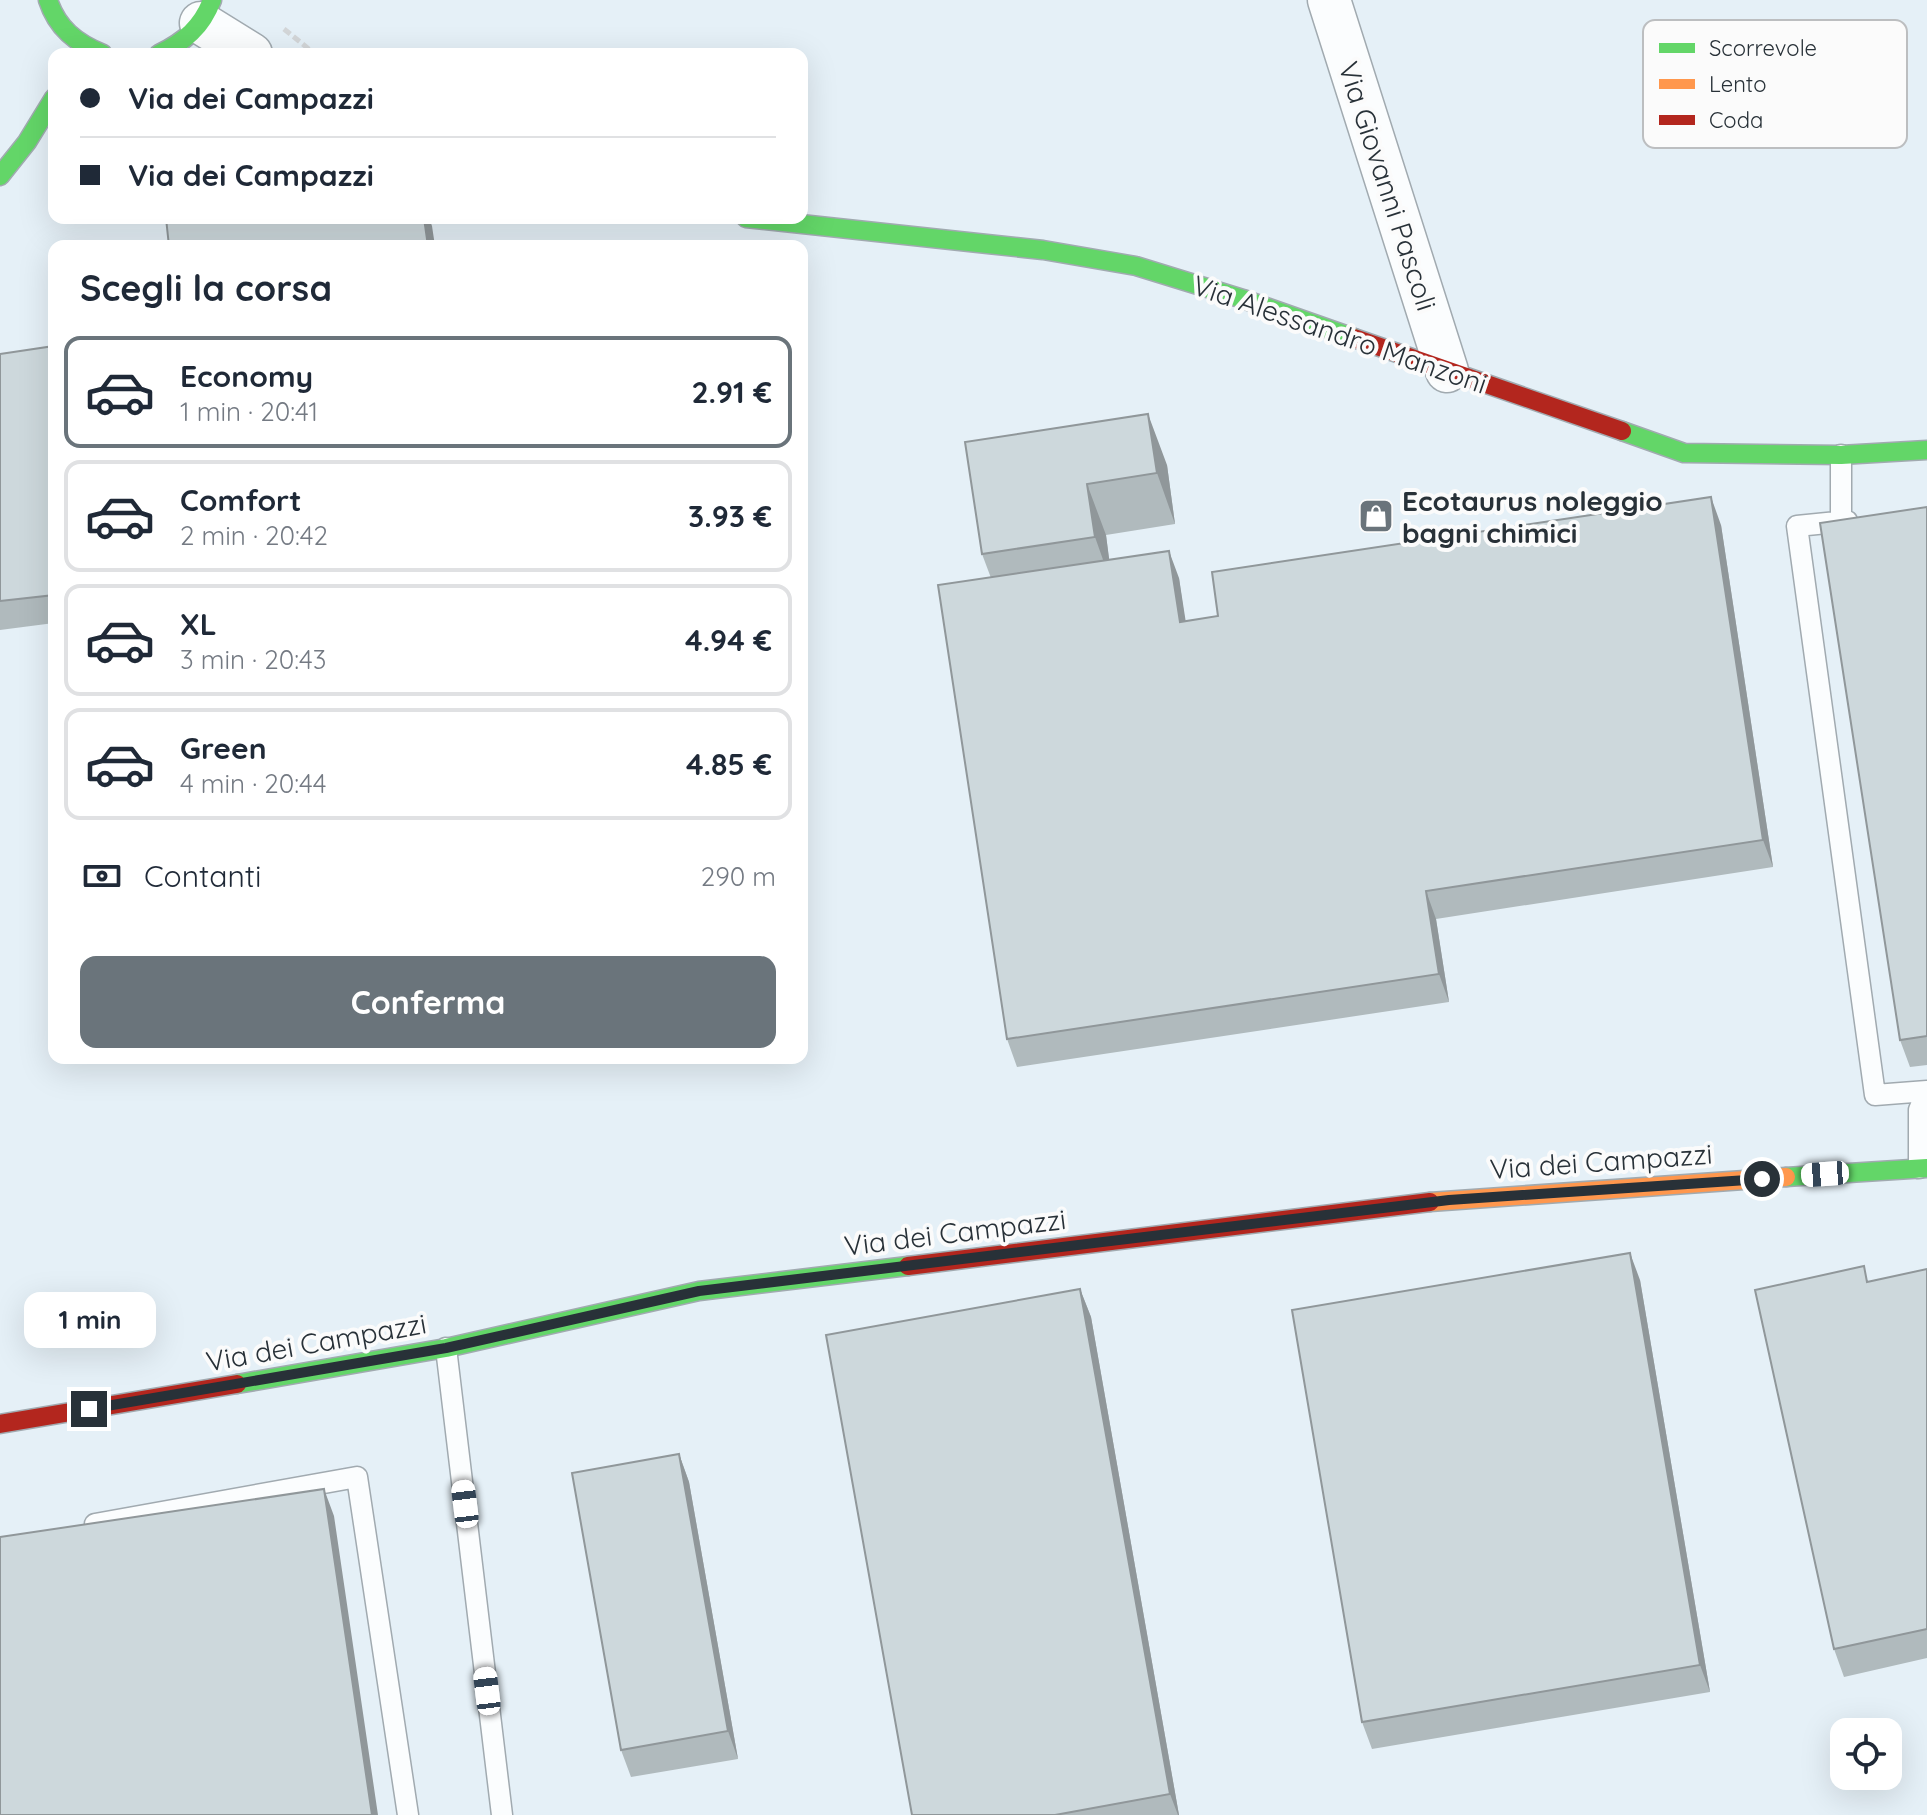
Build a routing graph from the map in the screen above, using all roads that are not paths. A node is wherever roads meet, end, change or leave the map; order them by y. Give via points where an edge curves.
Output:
1 (48, 0) edge
2 (1329, 0) edge
3 (207, 12) edge
4 (85, 48) edge
5 (171, 48) edge
6 (245, 48) edge
7 (48, 108) edge
8 (0, 176) edge
9 (802, 224) edge
10 (1447, 371) junction
11 (1927, 450) edge
12 (1841, 455) junction
13 (1870, 519) edge
14 (1841, 521) junction
15 (1927, 1091) edge
16 (1923, 1168) edge
17 (446, 1348) junction
18 (0, 1424) edge
19 (78, 1527) edge
20 (408, 1815) edge
21 (502, 1815) edge

1 - 4 street via 70,37
2 - 10 street, Via Giovanni Pascoli
3 - 5 street via 183,42
3 - 6 street
7 - 8 street
9 - 10 street, Via Alessandro Manzoni via 1043,250 1136,266
10 - 12 street, Via Alessandro Manzoni via 1684,453
11 - 12 street, Via Alessandro Manzoni
12 - 14 lane
13 - 14 lane
14 - 15 lane via 1797,526 1875,1095
15 - 16 lane via 1919,1110
16 - 17 street, Via dei Campazzi via 1449,1200 699,1291
17 - 18 street, Via dei Campazzi
17 - 21 lane
19 - 20 lane via 357,1477

